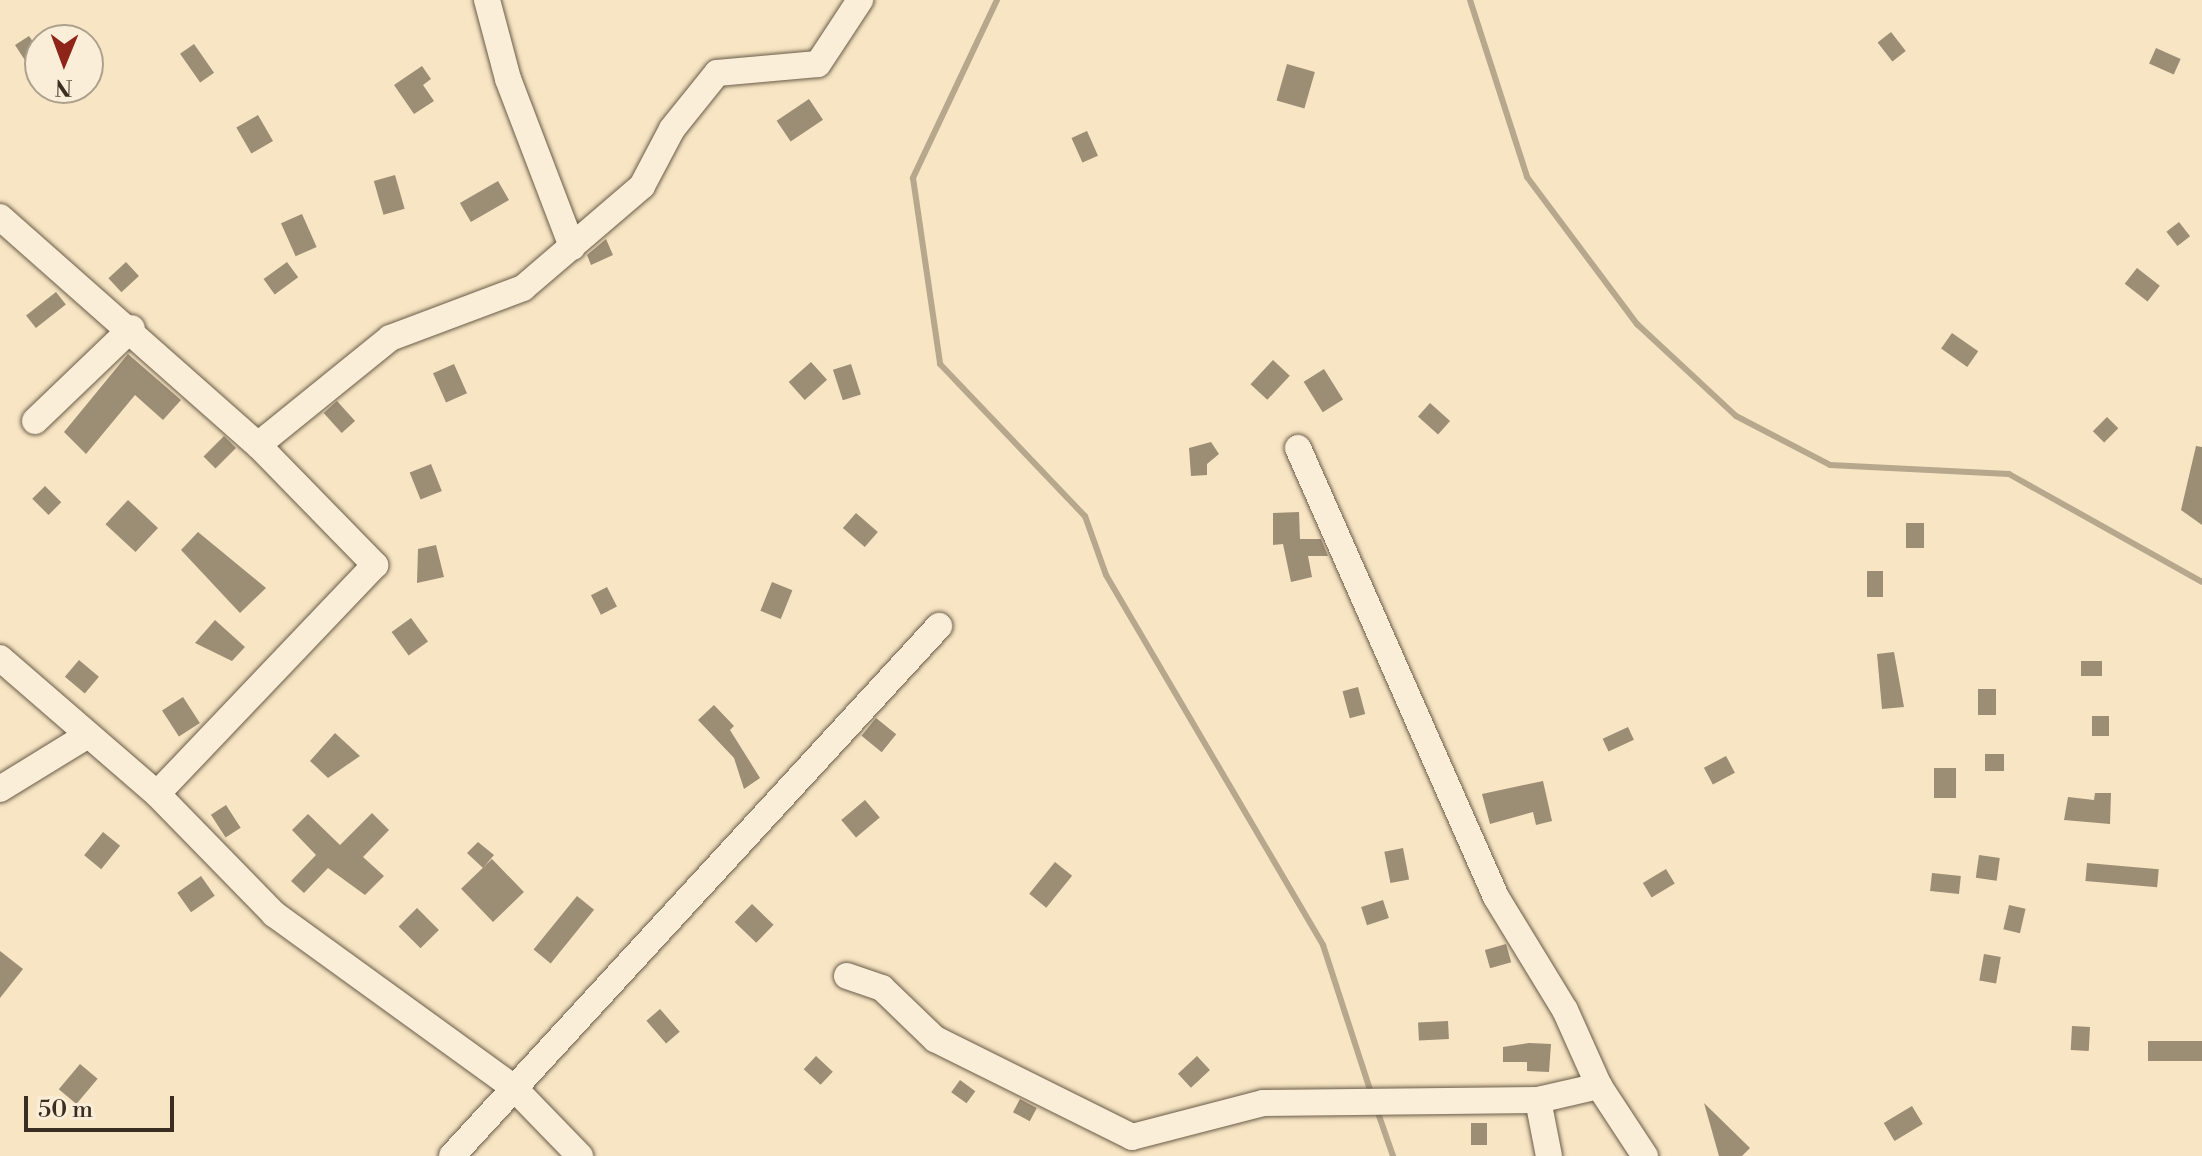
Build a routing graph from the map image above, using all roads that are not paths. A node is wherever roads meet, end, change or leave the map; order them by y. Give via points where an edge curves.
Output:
1 (487, 0) edge
2 (860, 0) edge
3 (1, 219) edge
4 (572, 247) junction
5 (132, 328) junction
6 (35, 421) dead end
7 (258, 445) junction
8 (1298, 448) dead end
9 (939, 626) dead end
10 (0, 658) edge
11 (88, 735) junction
12 (0, 789) edge
13 (157, 794) junction
14 (847, 976) dead end
15 (1599, 1086) junction
16 (514, 1088) junction
17 (1538, 1100) junction
18 (1138, 1146) edge
19 (452, 1156) edge
20 (580, 1156) edge
21 (1549, 1156) edge
22 (1645, 1156) edge

1 - 4 street via 508,79
2 - 4 street via 818,64 717,73 672,129 642,186
3 - 5 street
4 - 7 street via 523,288 390,338
5 - 6 street
5 - 7 street
7 - 13 street via 375,565
8 - 15 street via 1496,897 1565,1010
9 - 16 street
10 - 11 street
11 - 12 street
11 - 13 street
13 - 16 street via 274,914
14 - 18 street via 882,988 935,1039
15 - 17 street
15 - 22 street
16 - 19 street
16 - 20 street
17 - 18 street via 1263,1103
17 - 21 street

